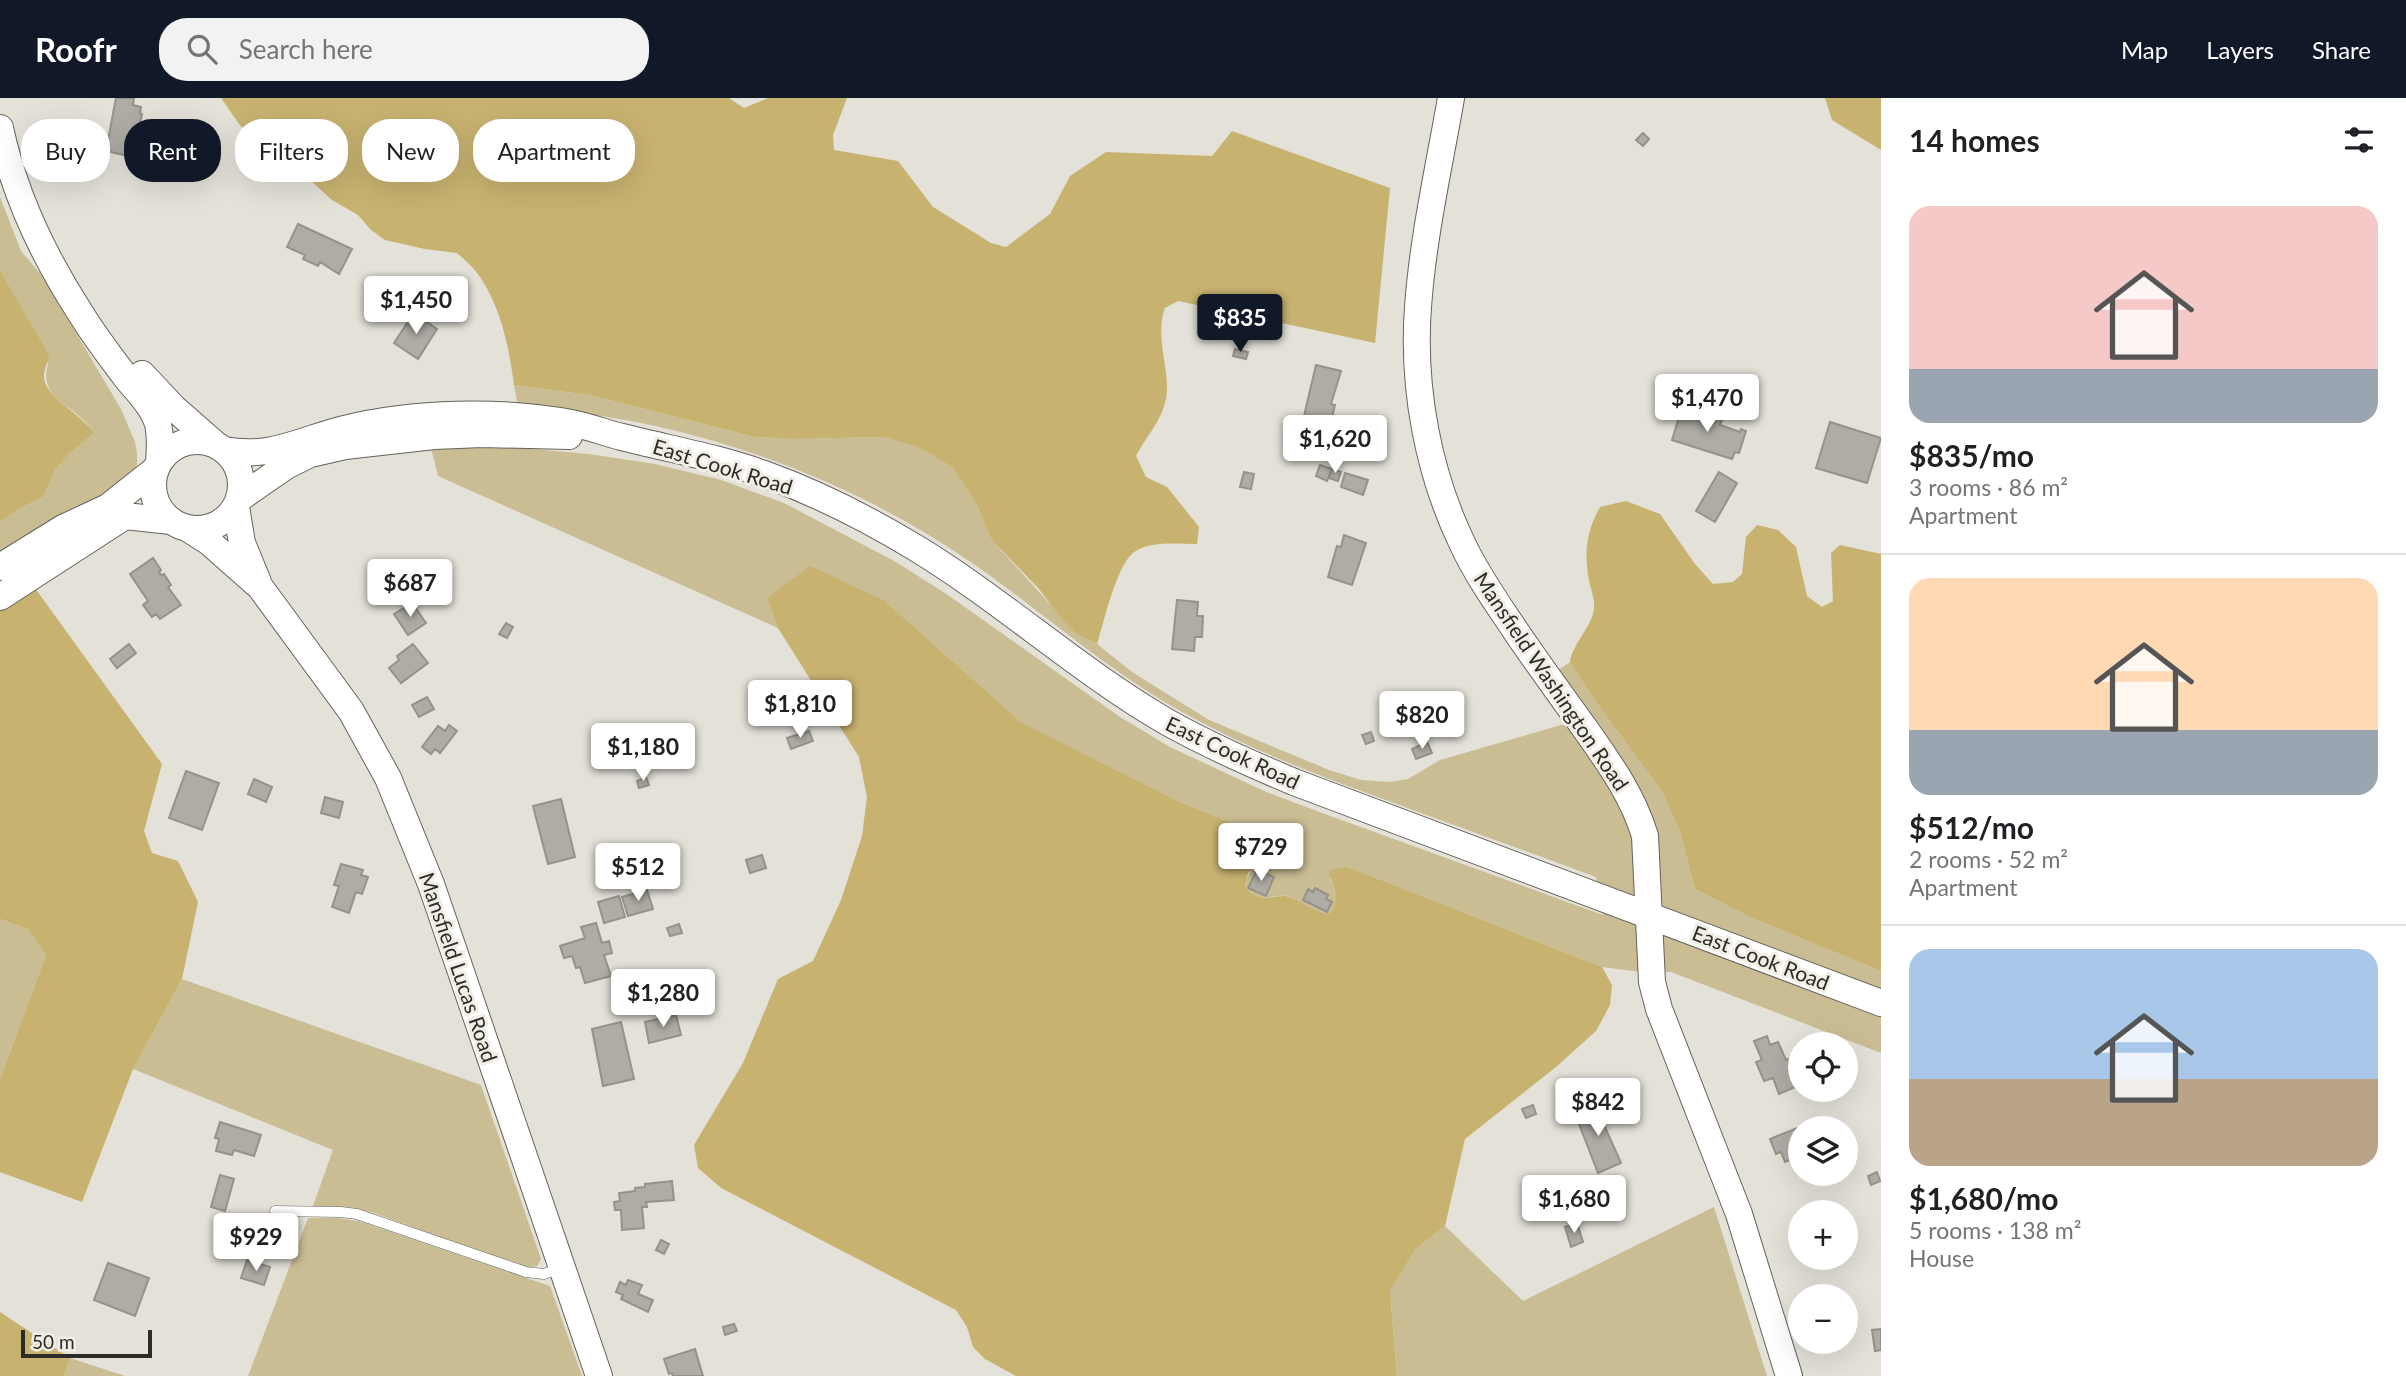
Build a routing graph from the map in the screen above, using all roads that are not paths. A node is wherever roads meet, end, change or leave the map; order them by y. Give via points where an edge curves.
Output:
1 (1451, 98) edge
2 (0, 128) edge
3 (81, 314) junction
4 (620, 437) junction
5 (220, 447) junction
6 (158, 465) junction
7 (238, 502) junction
8 (179, 524) junction
9 (0, 567) edge
10 (260, 587) junction
11 (0, 597) edge
12 (1650, 915) junction
13 (1881, 1003) edge
14 (275, 1210) dead end
15 (562, 1268) junction
16 (599, 1376) edge
17 (1788, 1376) edge

1 - 12 street, Mansfield Washington Road via 1418,308 1417,367 1432,458 1451,517 1482,579 1633,803 1645,836
2 - 3 street via 26,213
3 - 5 street via 174,408
3 - 6 street via 157,421
4 - 5 street, East Cook Road via 575,423 533,417 446,417 345,429 267,452 246,454
4 - 7 street, East Cook Road via 434,436 345,446 310,454 286,466
4 - 12 street, East Cook Road via 764,474 868,520 957,575 1136,702 1206,743 1306,786
5 - 6 street via 190,441 167,452
5 - 7 street via 240,471
6 - 8 street via 155,497 161,510
6 - 9 street via 108,507
7 - 8 street via 227,518 215,525 202,529
7 - 10 street, Mansfield Lucas Road via 242,543
8 - 10 street, Mansfield Lucas Road via 209,542
8 - 11 street via 125,516
10 - 15 street, Mansfield Lucas Road via 351,711 401,806
12 - 13 street, East Cook Road
12 - 17 street, Mansfield Washington Road via 1652,982 1659,1009 1740,1214
14 - 15 lane via 357,1214 526,1272 544,1274
15 - 16 street, Mansfield Lucas Road

